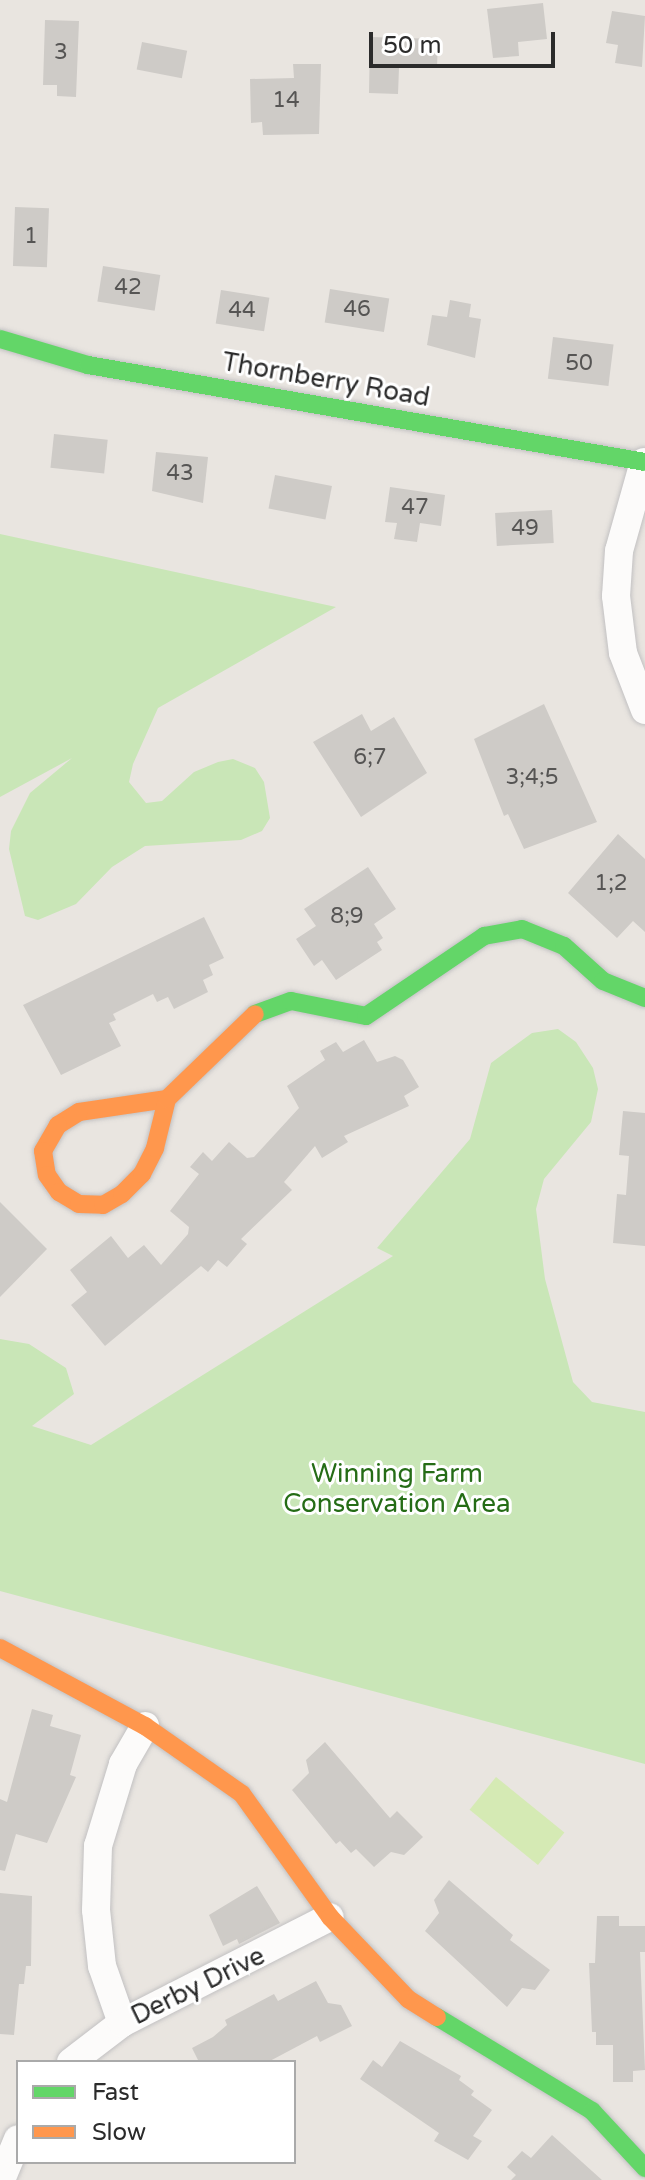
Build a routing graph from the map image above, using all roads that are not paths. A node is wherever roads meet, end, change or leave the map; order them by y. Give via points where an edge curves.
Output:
1 (0, 339) edge
2 (644, 462) edge
3 (645, 710) edge
4 (645, 998) edge
5 (167, 1099) junction
6 (0, 1648) edge
7 (145, 1726) junction
8 (330, 1917) junction
9 (122, 2023) junction
10 (74, 2060) edge
11 (16, 2144) edge
12 (645, 2168) edge
13 (1, 2180) edge

1 - 2 street, Thornberry Road via 88,365
2 - 3 street via 619,551 616,596 623,653
4 - 5 street via 603,981 564,946 522,929 484,936 366,1016 291,1001 256,1013
5 - 5 street via 79,1112 58,1125 43,1151 47,1175 59,1192 79,1204 103,1205 122,1194 142,1174 155,1148
6 - 7 street
7 - 8 street via 242,1794
7 - 9 street via 123,1764 98,1846 96,1910 102,1966
8 - 9 street, Derby Drive
8 - 12 street via 408,1999 592,2111
9 - 10 street, Derby Drive
11 - 13 street

